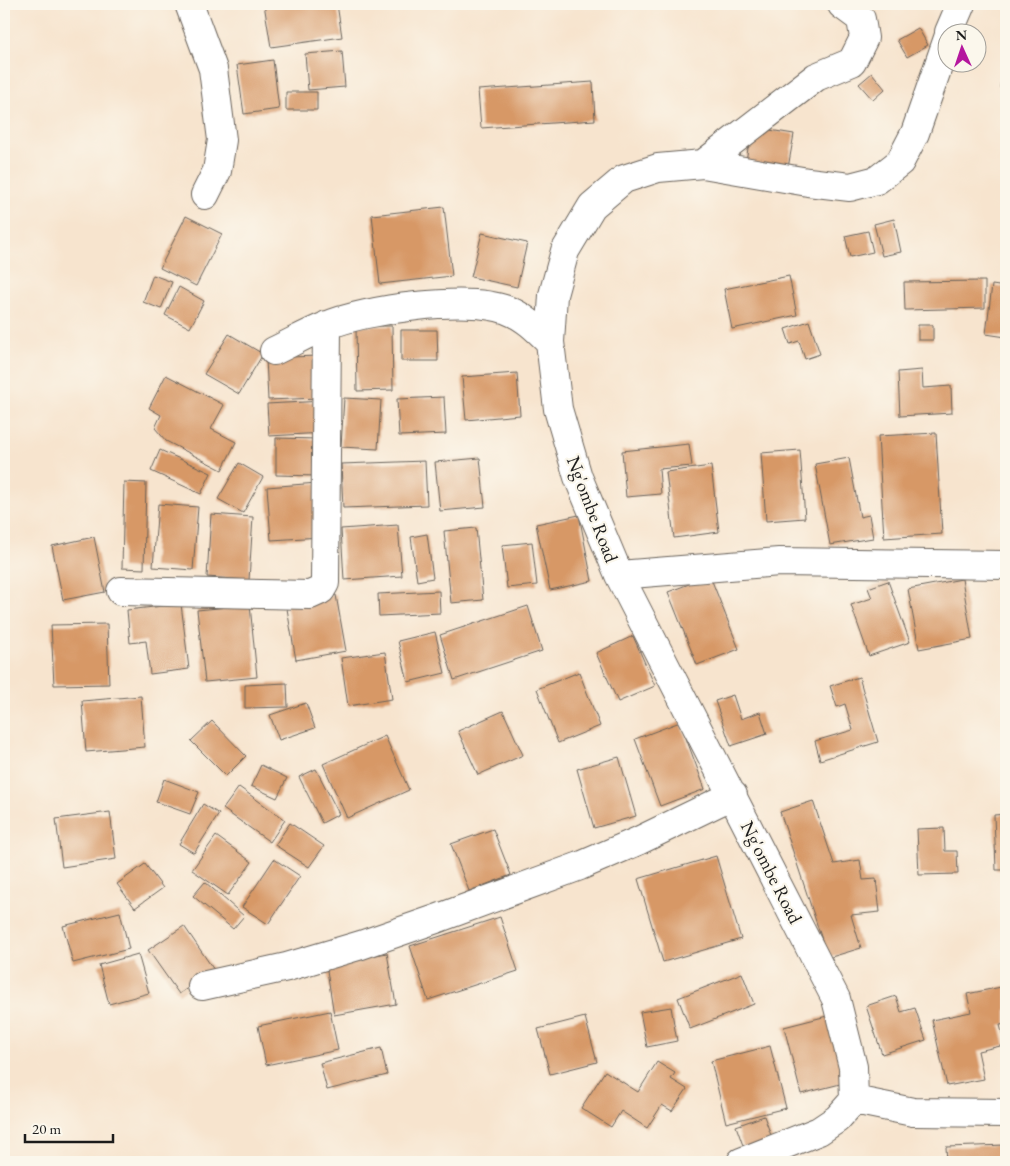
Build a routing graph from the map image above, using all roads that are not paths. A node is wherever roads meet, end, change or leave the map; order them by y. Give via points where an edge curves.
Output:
1 (189, 4) edge
2 (961, 4) edge
3 (842, 5) dead end
4 (954, 22) edge
5 (938, 67) edge
6 (704, 164) junction
7 (205, 195) dead end
8 (327, 325) junction
9 (550, 342) junction
10 (274, 351) dead end
11 (1006, 564) edge
12 (619, 575) junction
13 (121, 591) dead end
14 (733, 796) junction
15 (202, 986) dead end
16 (854, 1100) junction
17 (1006, 1113) edge
18 (741, 1162) edge

1 - 7 street via 213,69 222,140 217,172
2 - 4 street
3 - 6 street via 860,19 864,38 852,62 816,77
5 - 6 street, Ng'ombe Road via 915,133 900,162 877,180 850,186
6 - 9 street, Ng'ombe Road via 658,168 624,179 592,206 565,251 554,295
8 - 9 street via 390,310 449,303 482,304 507,310 527,320
8 - 10 street
8 - 13 street via 326,583 321,590 310,595
9 - 12 street, Ng'ombe Road via 558,409 578,477
11 - 12 street via 779,562
12 - 14 street, Ng'ombe Road
14 - 15 street via 580,866 436,919 287,967
14 - 16 street, Ng'ombe Road via 836,999 853,1067
16 - 17 street via 913,1112
16 - 18 street via 837,1119 819,1131

